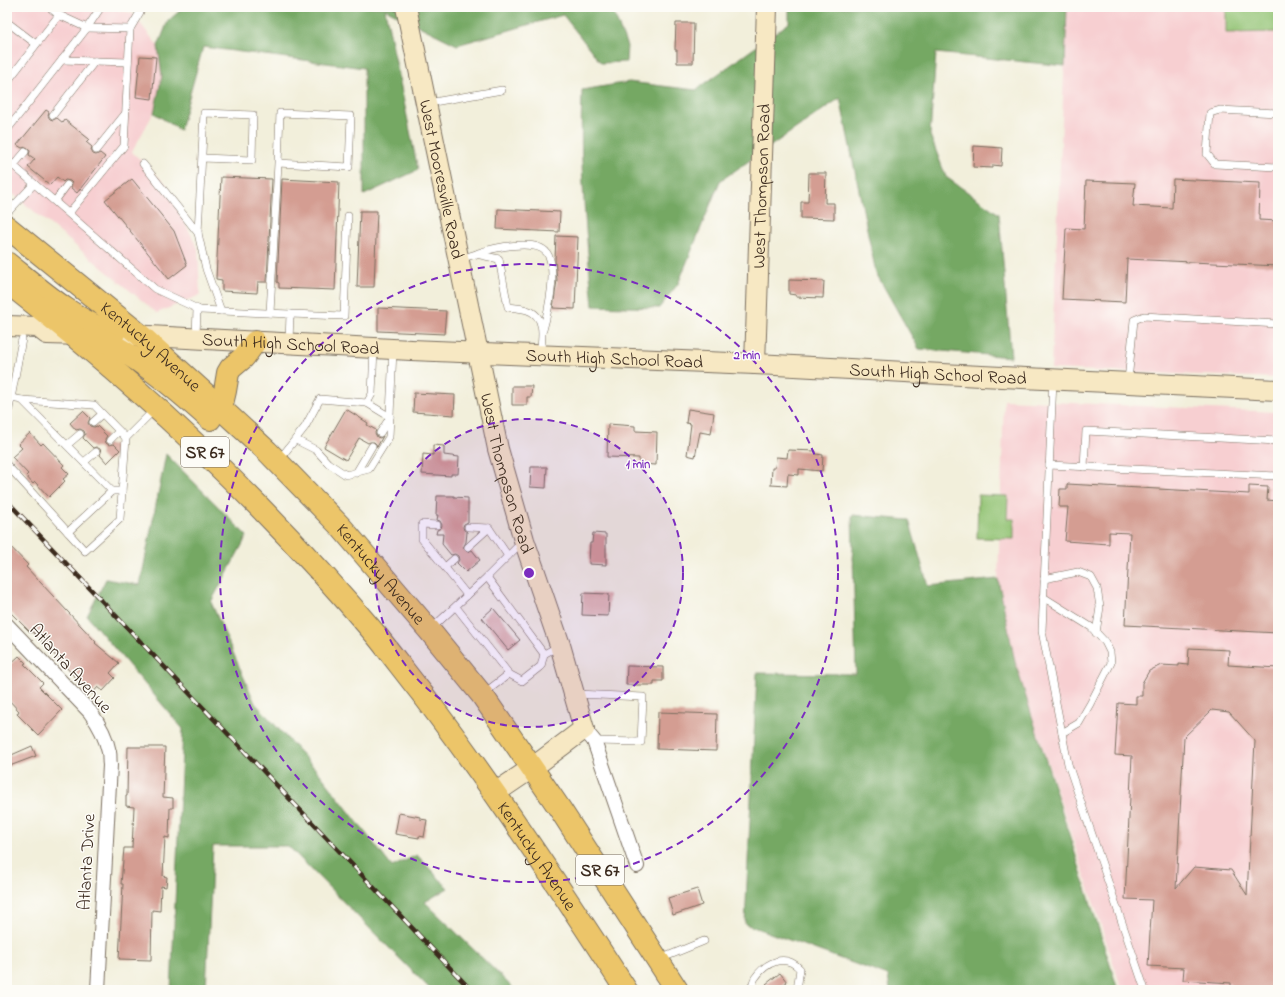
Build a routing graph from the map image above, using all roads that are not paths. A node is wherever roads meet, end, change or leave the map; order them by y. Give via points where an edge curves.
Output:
1 (49, 7) edge
2 (101, 7) edge
3 (143, 7) edge
4 (406, 7) edge
5 (767, 7) edge
6 (59, 15) junction
7 (7, 22) edge
8 (87, 28) junction
9 (130, 29) junction
10 (36, 44) junction
11 (62, 60) junction
12 (95, 61) junction
13 (128, 62) junction
14 (7, 82) edge
15 (502, 90) dead end
16 (426, 103) junction
17 (1278, 113) edge
18 (125, 114) junction
19 (53, 115) dead end
20 (7, 130) edge
21 (96, 150) dead end
22 (26, 152) dead end
23 (202, 158) junction
24 (7, 160) edge
25 (278, 163) junction
26 (143, 164) dead end
27 (13, 166) junction
28 (1278, 167) edge
29 (34, 184) junction
30 (67, 185) dead end
31 (55, 201) junction
32 (7, 213) edge
33 (69, 213) junction
34 (348, 216) dead end
35 (7, 227) edge
36 (198, 233) junction
37 (468, 256) junction
38 (7, 263) edge
39 (7, 282) edge
40 (196, 309) junction
41 (221, 311) junction
42 (270, 313) junction
43 (290, 314) junction
44 (1278, 324) edge
45 (7, 326) edge
46 (543, 331) junction
47 (48, 334) junction
48 (82, 335) junction
49 (131, 335) junction
50 (14, 339) edge
51 (196, 339) junction
52 (255, 342) junction
53 (289, 344) junction
54 (384, 348) junction
55 (477, 352) junction
56 (540, 355) junction
57 (755, 364) junction
58 (1053, 380) junction
59 (1128, 383) junction
60 (1278, 390) edge
61 (11, 398) junction
62 (22, 400) junction
63 (367, 403) junction
64 (157, 407) junction
65 (220, 408) junction
66 (102, 414) junction
67 (390, 418) junction
68 (7, 420) edge
69 (93, 422) dead end
70 (119, 431) junction
71 (380, 433) dead end
72 (80, 434) dead end
73 (126, 438) junction
74 (110, 440) dead end
75 (296, 440) junction
76 (1278, 441) edge
77 (67, 445) junction
78 (372, 446) dead end
79 (96, 452) dead end
80 (84, 462) junction
81 (278, 462) junction
82 (7, 465) edge
83 (1049, 465) junction
84 (1084, 467) junction
85 (356, 473) junction
86 (1278, 476) edge
87 (112, 491) junction
88 (122, 491) junction
89 (437, 525) dead end
90 (341, 527) junction
91 (468, 527) dead end
92 (489, 528) junction
93 (68, 532) junction
94 (524, 540) junction
95 (468, 547) dead end
96 (508, 556) junction
97 (454, 559) dead end
98 (445, 567) junction
99 (487, 577) junction
100 (1044, 578) junction
101 (467, 595) junction
102 (1043, 597) junction
103 (456, 607) junction
104 (7, 625) edge
105 (429, 630) junction
106 (1096, 633) junction
107 (552, 650) junction
108 (509, 674) junction
109 (574, 694) junction
110 (482, 695) junction
111 (1062, 733) junction
112 (589, 735) junction
113 (105, 738) joint
114 (532, 768) junction
115 (495, 792) junction
116 (637, 866) dead end
117 (704, 941) dead end
118 (658, 960) junction
119 (98, 990) edge
120 (626, 990) edge
121 (677, 990) edge
122 (751, 990) edge
123 (797, 990) edge
124 (1145, 990) edge

1 - 6 lane
2 - 8 lane
3 - 9 lane
4 - 16 main road, West Mooresville Road
5 - 57 main road, West Thompson Road
6 - 8 lane
6 - 10 lane
7 - 10 lane
8 - 9 lane
8 - 11 lane
9 - 13 lane
10 - 14 lane
11 - 12 lane
11 - 20 lane
12 - 13 lane
12 - 19 lane
13 - 18 lane
15 - 16 lane
16 - 37 main road, West Mooresville Road
17 - 28 lane via 1220,110 1210,113 1207,154 1215,164
18 - 21 lane
18 - 33 lane via 124,146
22 - 27 lane
23 - 23 lane via 204,113 254,115 252,160
23 - 36 lane
24 - 27 lane
25 - 25 lane via 349,167 351,116 280,113
25 - 42 lane
26 - 36 lane
27 - 29 lane
29 - 31 lane
29 - 32 lane
30 - 31 lane
31 - 33 lane
33 - 40 lane via 155,289
34 - 43 lane via 344,316
35 - 49 main road, Kentucky Avenue / SR 67
36 - 41 lane via 206,269
37 - 46 lane via 499,259 508,307 535,314
37 - 46 lane via 507,246 536,246 547,253 552,274 549,306
37 - 55 main road, West Mooresville Road
38 - 49 main road via 67,310 107,331
39 - 48 main road, Kentucky Avenue / SR 67
40 - 41 lane
40 - 51 lane
41 - 42 lane
42 - 43 lane
43 - 53 lane
44 - 59 lane via 1144,316 1134,320
45 - 47 main road, South High School Road via 38,327
46 - 56 lane
47 - 48 main road, South High School Road
47 - 50 main road, South High School Road via 39,340
48 - 49 main road, South High School Road
48 - 64 main road, Kentucky Avenue / SR 67
48 - 90 main road via 121,350 156,374 215,423 318,520
49 - 51 main road, South High School Road
49 - 65 main road, Kentucky Avenue / SR 67
50 - 61 lane
51 - 52 main road, South High School Road
52 - 53 main road, South High School Road
52 - 65 main road via 244,357 230,368
53 - 54 main road, South High School Road
54 - 55 main road, South High School Road
54 - 63 lane via 372,394
54 - 67 lane
55 - 56 main road, South High School Road
55 - 94 main road, West Thompson Road via 498,449
56 - 57 main road, South High School Road
57 - 58 main road, South High School Road
58 - 59 main road, South High School Road
58 - 83 lane
59 - 60 main road, South High School Road
61 - 62 lane
61 - 68 lane
62 - 66 lane via 94,405
62 - 77 lane
63 - 67 lane
63 - 75 lane via 320,399
64 - 73 lane
64 - 115 main road, Kentucky Avenue / SR 67 via 246,492 340,593 402,668
65 - 81 main road, Kentucky Avenue / SR 67
66 - 69 lane
66 - 70 lane
67 - 71 lane
67 - 85 lane via 389,437 369,469
70 - 73 lane
70 - 74 lane
72 - 77 lane
73 - 88 lane
75 - 81 lane
75 - 85 lane via 316,450 328,464 346,475
76 - 84 lane via 1086,431
77 - 80 lane
78 - 85 lane
79 - 80 lane
80 - 87 lane
81 - 90 main road, Kentucky Avenue / SR 67
82 - 93 lane
83 - 84 lane
83 - 100 lane
84 - 86 lane
87 - 88 lane
87 - 93 lane
88 - 93 lane via 120,519 85,550
89 - 98 lane via 422,524 422,540
90 - 105 main road, Kentucky Avenue / SR 67
91 - 92 lane
92 - 95 lane
92 - 96 lane
94 - 96 lane
94 - 107 main road, West Thompson Road
96 - 99 lane
97 - 98 lane
98 - 101 lane
99 - 101 lane
99 - 107 lane
100 - 102 lane
100 - 106 lane via 1078,572 1091,577 1097,588 1100,607
101 - 103 lane
102 - 106 lane
102 - 111 lane via 1042,631
103 - 105 lane
103 - 108 lane
104 - 113 street, Atlanta Avenue via 90,712
105 - 110 main road, Kentucky Avenue / SR 67
106 - 111 lane via 1110,652 1111,663 1079,723
107 - 108 lane via 541,666 522,681
107 - 109 main road, West Thompson Road
108 - 110 lane
109 - 112 main road, West Thompson Road
109 - 112 lane via 643,697 641,742
110 - 114 main road, Kentucky Avenue / SR 67
111 - 124 lane via 1068,764
112 - 114 main road
112 - 116 street, West Thompson Road
113 - 119 street, Atlanta Drive via 110,765
114 - 115 main road
114 - 118 main road, Kentucky Avenue / SR 67
115 - 120 main road, Kentucky Avenue / SR 67
117 - 118 lane
118 - 121 main road, Kentucky Avenue / SR 67
122 - 123 lane via 754,979 770,963 784,960 800,969

